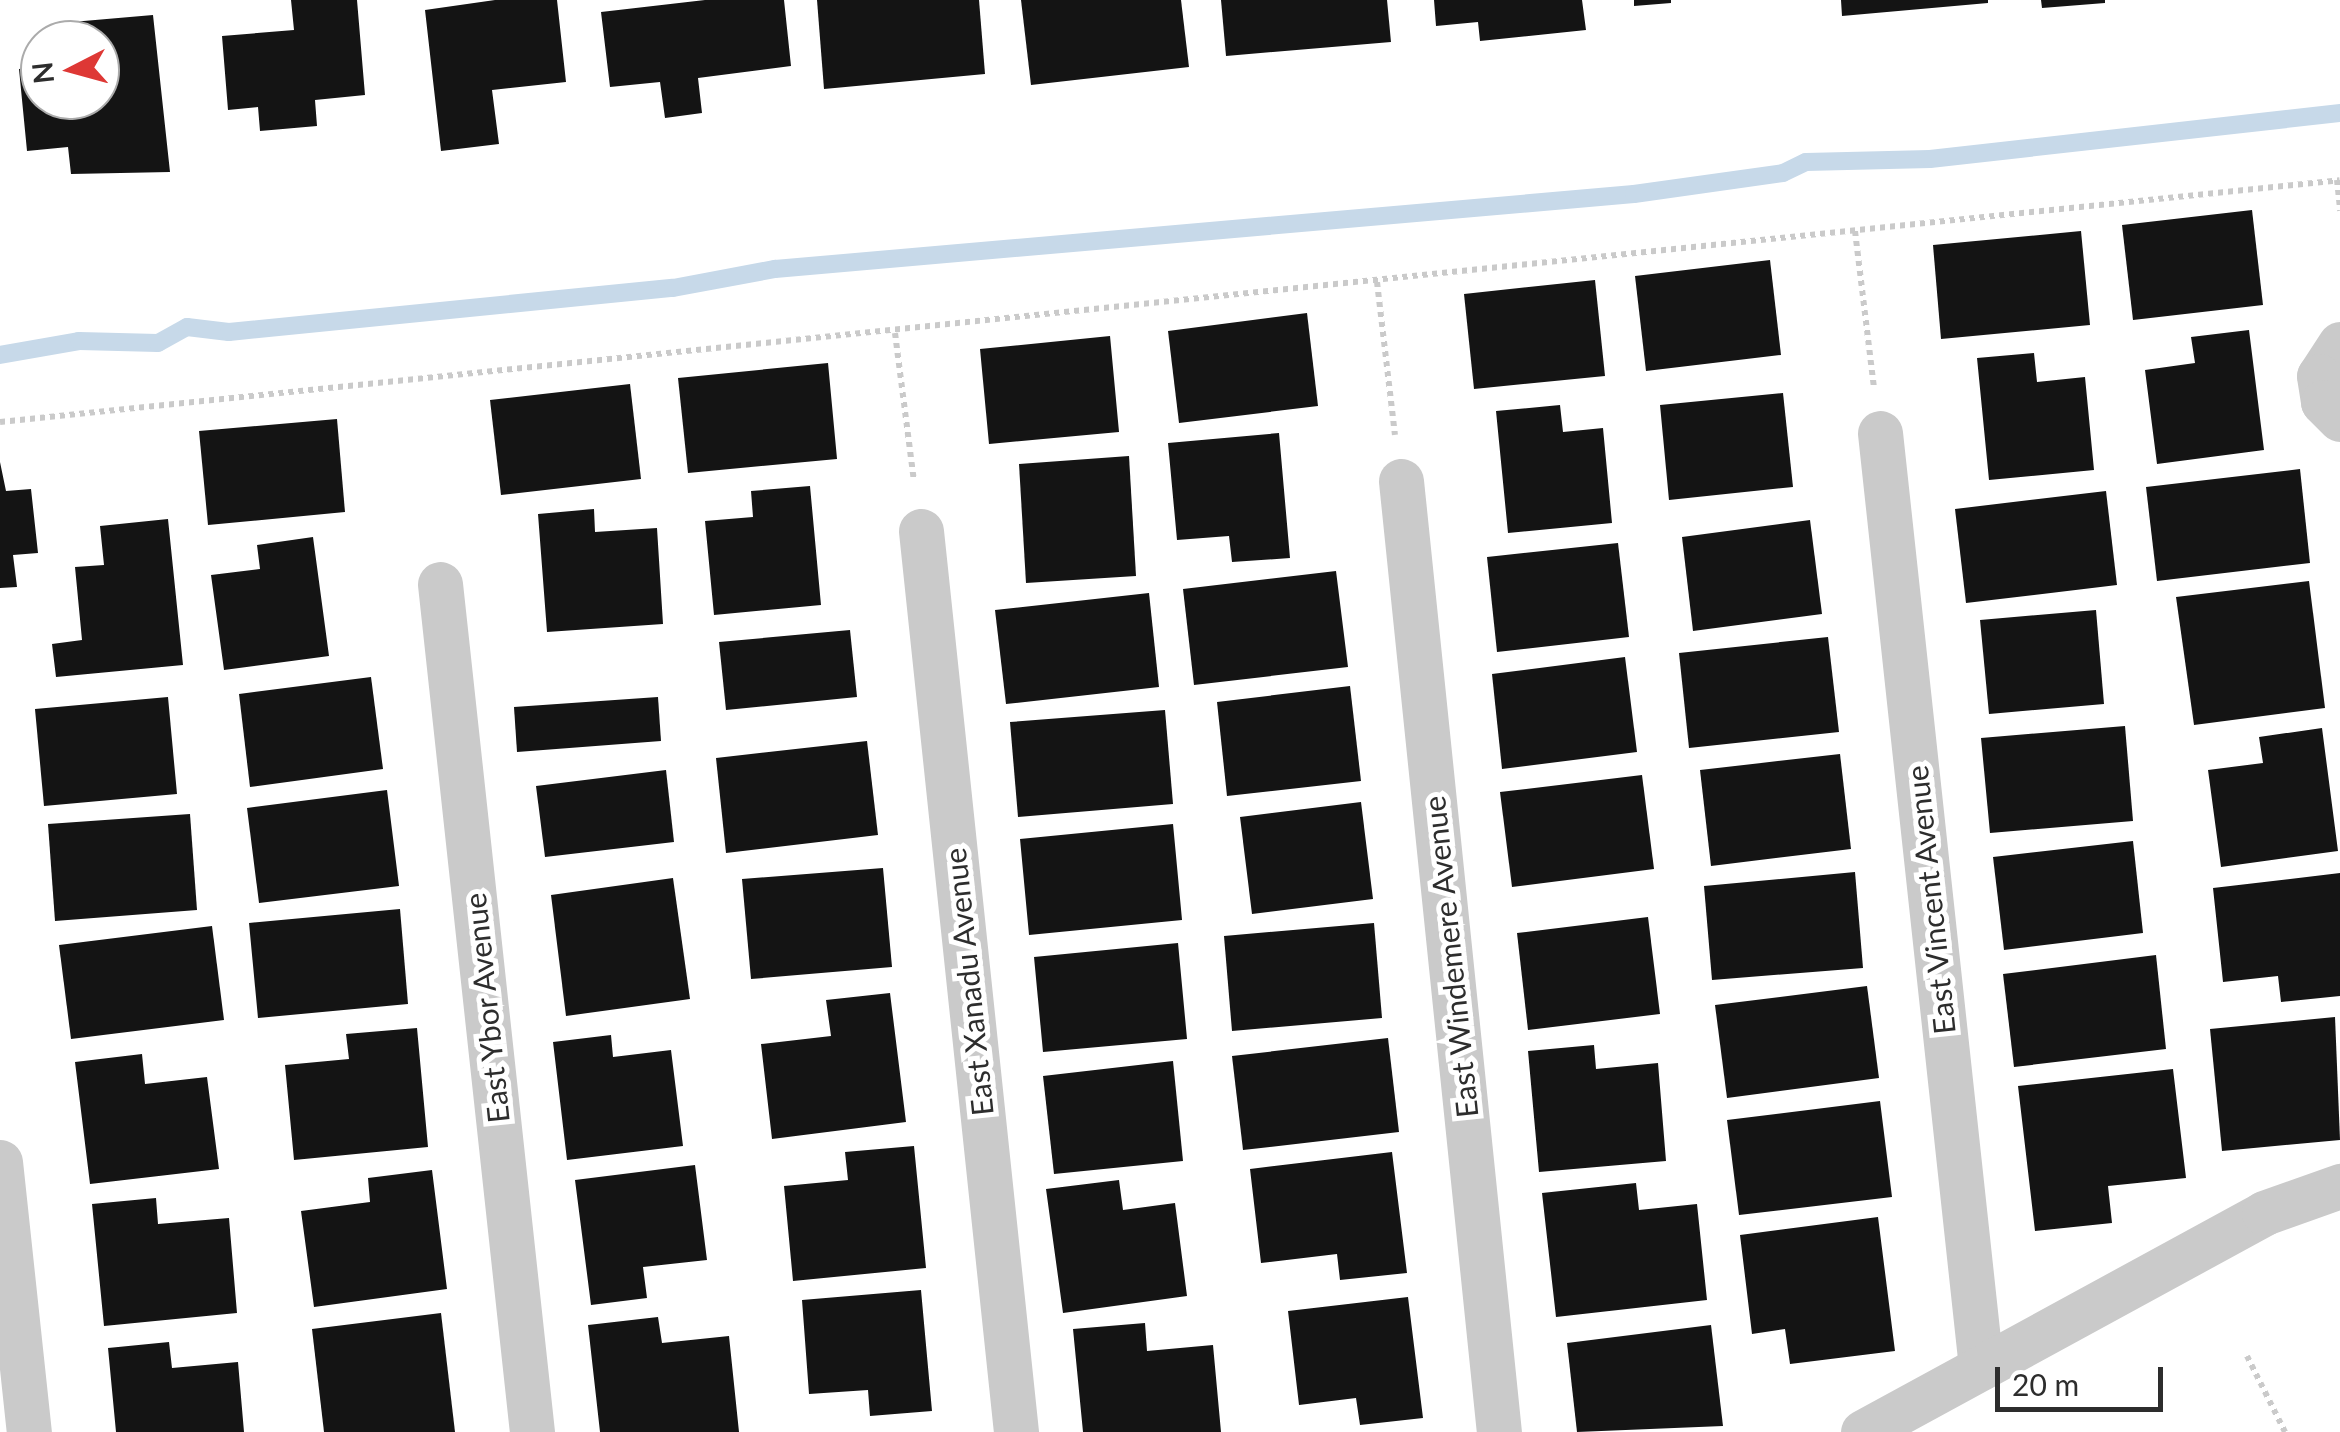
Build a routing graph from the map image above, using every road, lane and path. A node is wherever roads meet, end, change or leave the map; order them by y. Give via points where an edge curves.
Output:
1 (2338, 180) edge
2 (2340, 211) edge
3 (1854, 230) junction
4 (1377, 282) junction
5 (895, 333) junction
6 (2340, 344) edge
7 (2340, 418) edge
8 (0, 422) edge
9 (1880, 433) joint
10 (1401, 481) joint
11 (921, 532) joint
12 (440, 584) dead end
13 (0, 1162) edge
14 (2340, 1186) edge
15 (2247, 1356) dead end
16 (1980, 1368) junction
17 (30, 1432) edge
18 (532, 1432) edge
19 (1016, 1432) edge
20 (1499, 1432) edge
21 (1863, 1432) edge
22 (2284, 1432) edge

1 - 2 path
1 - 3 path
3 - 4 path
3 - 9 path
4 - 5 path
4 - 10 path
5 - 8 path
5 - 11 path
6 - 7 street via 2318,376 2323,402
9 - 16 street, East Vincent Avenue
10 - 20 street, East Windemere Avenue
11 - 19 street, East Xanadu Avenue
12 - 18 street, East Ybor Avenue
13 - 17 street
14 - 16 street via 2264,1213
15 - 22 path
16 - 21 street

